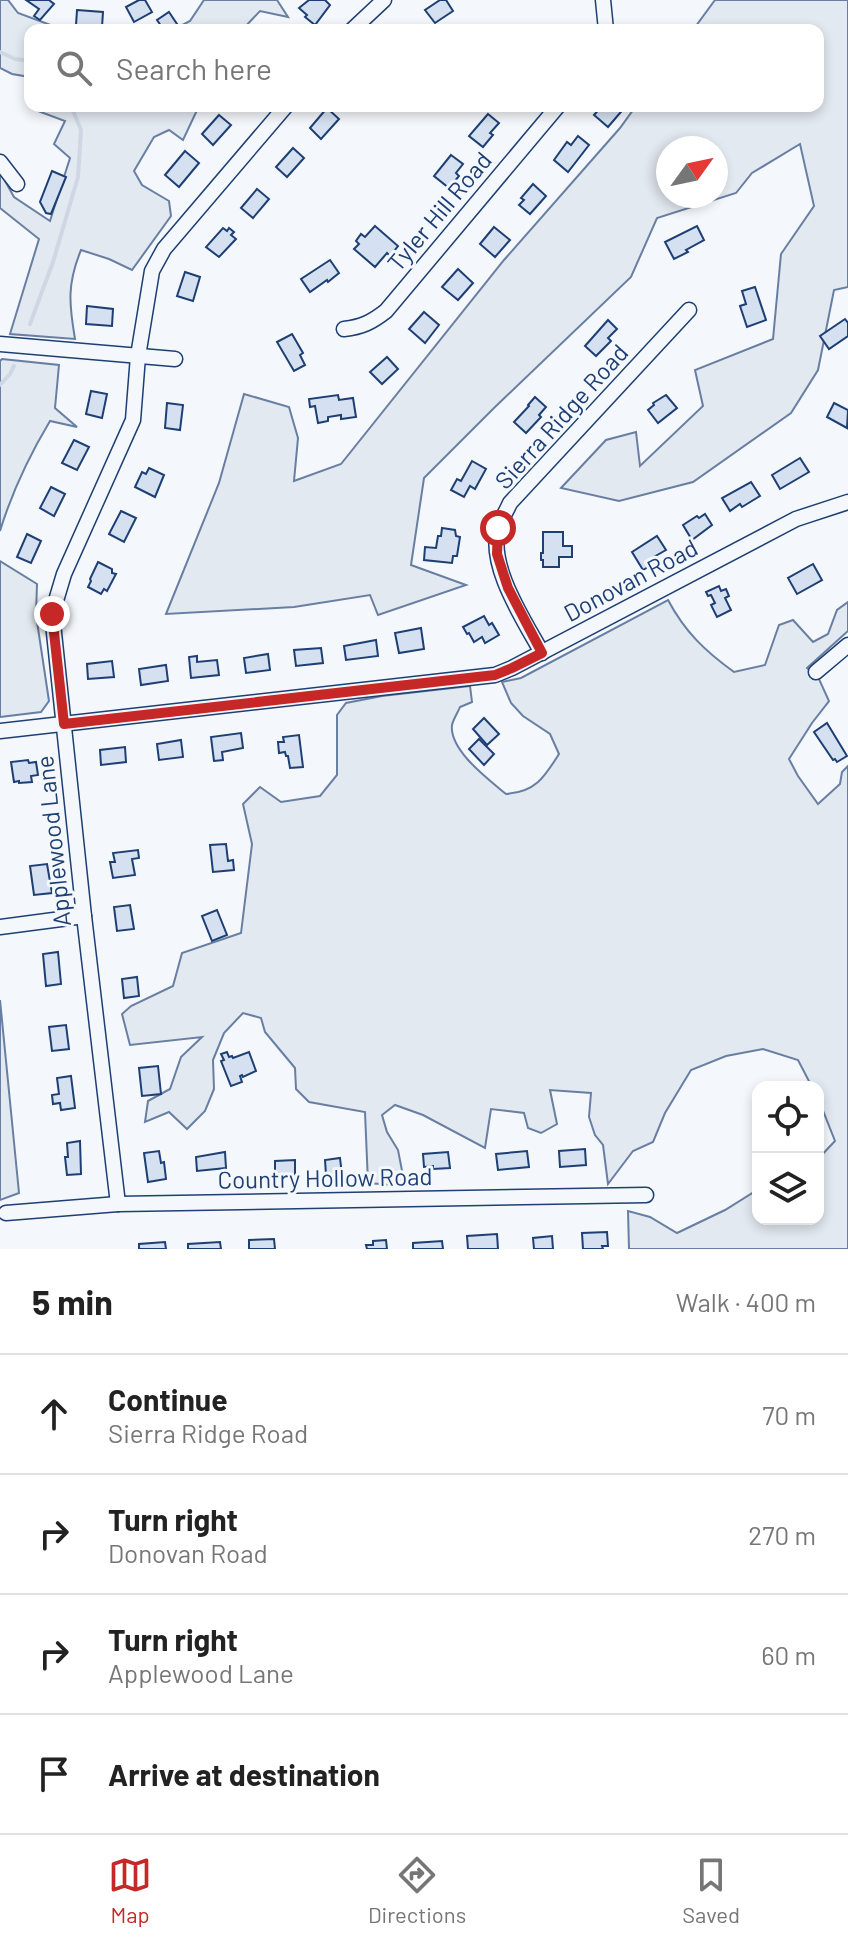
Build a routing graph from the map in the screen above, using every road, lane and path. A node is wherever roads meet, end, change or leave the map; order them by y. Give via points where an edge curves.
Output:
1 (384, 0) edge
2 (603, 0) edge
3 (358, 24) edge
4 (605, 24) edge
5 (281, 112) edge
6 (553, 112) edge
7 (0, 162) edge
8 (17, 184) dead end
9 (689, 310) dead end
10 (344, 329) dead end
11 (0, 344) edge
12 (138, 356) junction
13 (175, 359) dead end
14 (848, 502) edge
15 (848, 645) edge
16 (542, 653) junction
17 (816, 672) dead end
18 (64, 724) junction
19 (0, 731) edge
20 (84, 916) junction
21 (0, 927) edge
22 (646, 1195) dead end
23 (118, 1204) junction
24 (6, 1213) dead end

1 - 3 street
2 - 4 street
5 - 12 street, Applewood Lane via 164,249 152,271
6 - 10 street, Tyler Hill Road via 386,311 372,322
7 - 8 street
9 - 16 street, Sierra Ridge Road via 510,503 498,528 497,554 508,588
11 - 12 street
12 - 13 street
12 - 18 street, Applewood Lane via 133,420 64,574 52,614
14 - 16 street, Donovan Road via 796,519
15 - 17 street
16 - 18 street, Donovan Road via 495,675
18 - 19 street, Donovan Road
18 - 20 street, Applewood Lane
20 - 21 street
20 - 23 street, Applewood Lane
22 - 23 street, Country Hollow Road
23 - 24 street, Country Hollow Road

